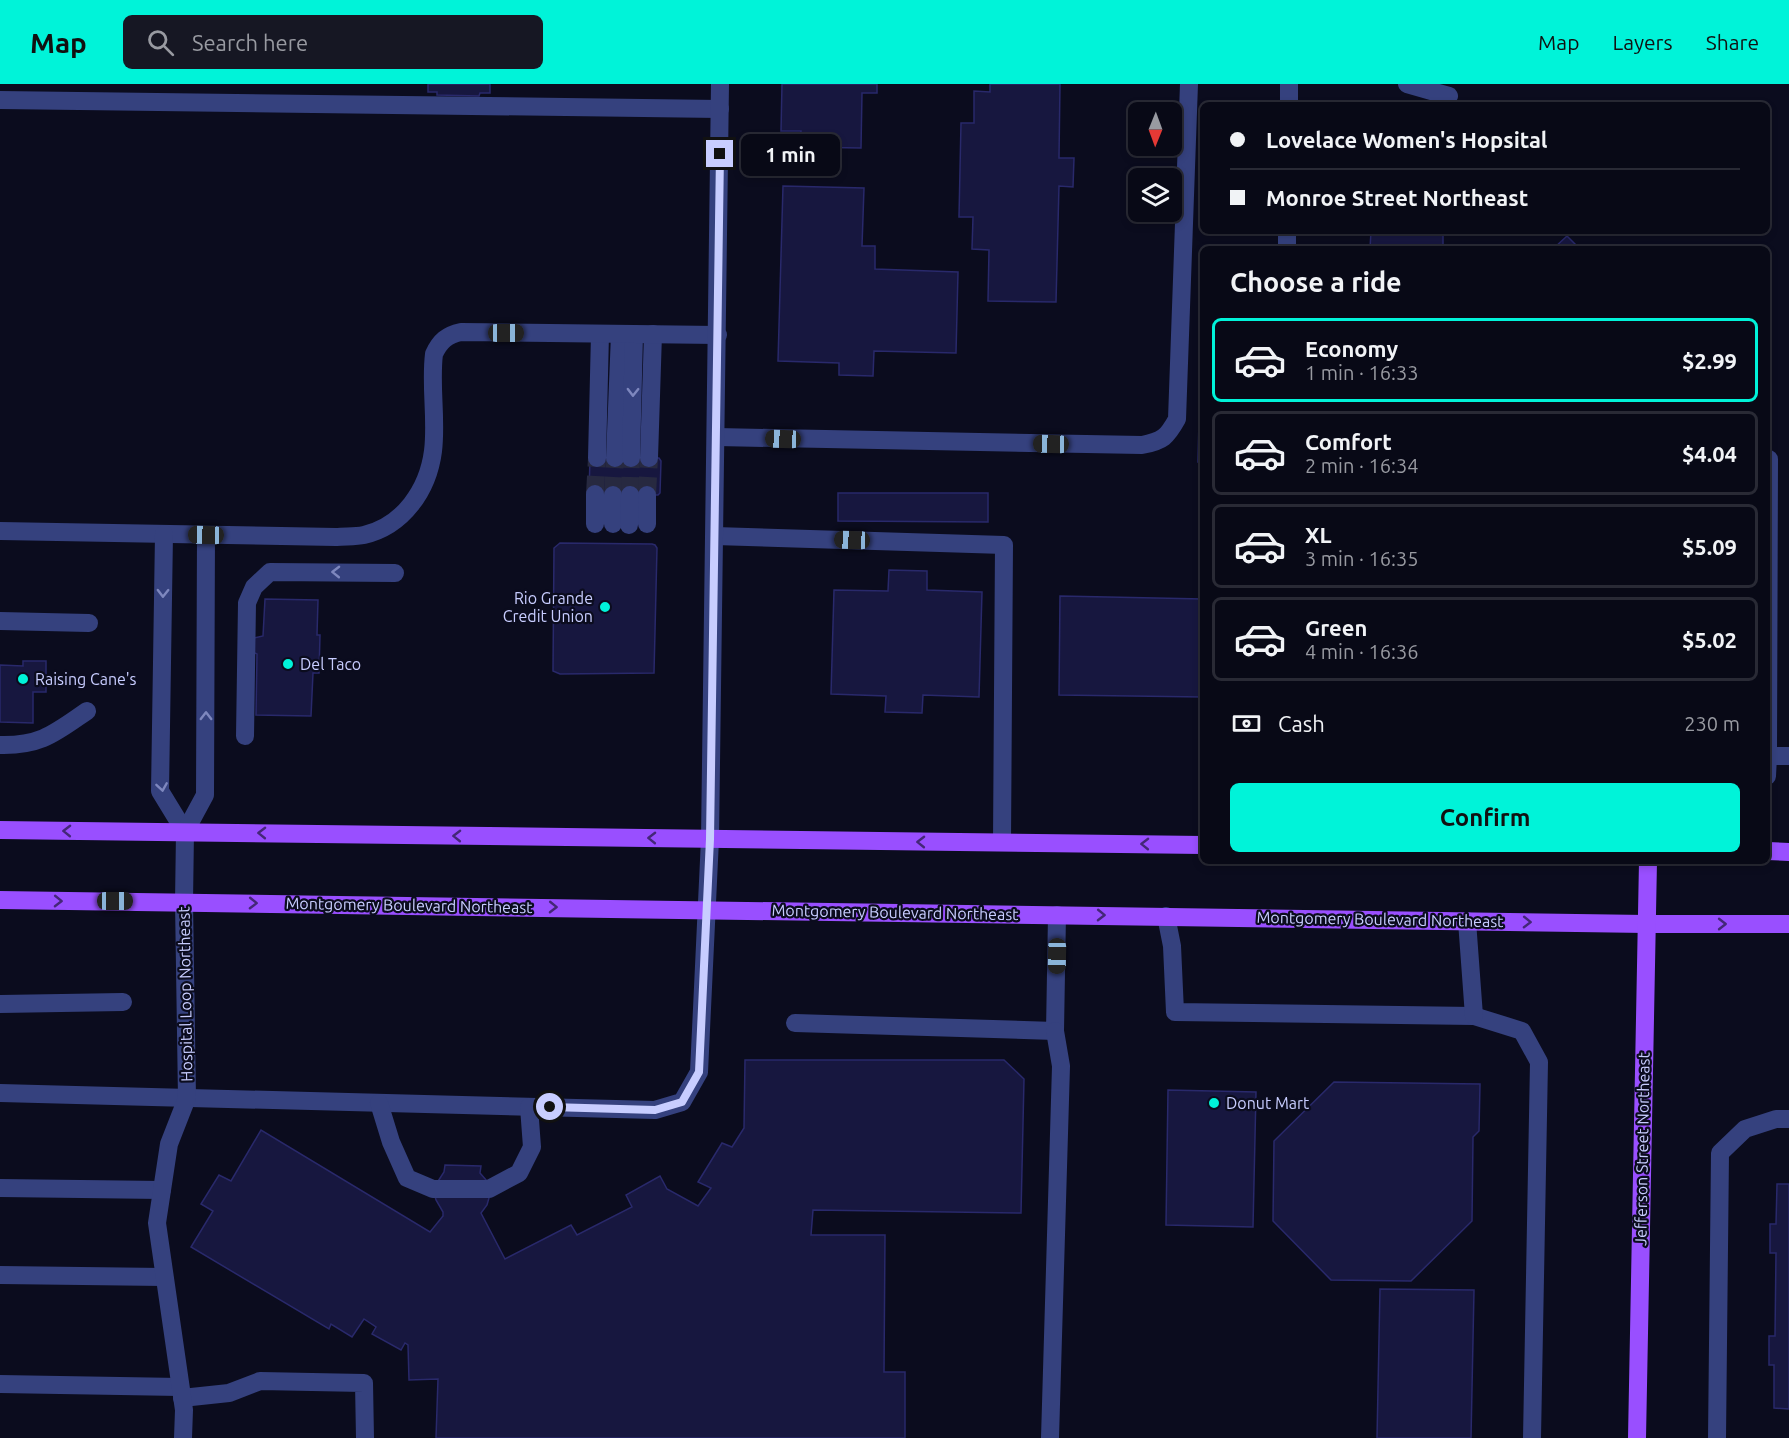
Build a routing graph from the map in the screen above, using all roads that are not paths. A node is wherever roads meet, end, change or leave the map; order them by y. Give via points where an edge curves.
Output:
1 (720, 84) edge
2 (1189, 84) edge
3 (1289, 84) edge
4 (1407, 84) edge
5 (1449, 96) dead end
6 (0, 100) edge
7 (1289, 102) edge
8 (720, 109) junction
9 (600, 334) junction
10 (627, 334) junction
11 (653, 334) junction
12 (718, 335) junction
13 (717, 437) junction
14 (623, 458) junction
15 (621, 524) joint
16 (0, 531) edge
17 (164, 534) junction
18 (206, 535) junction
19 (715, 536) junction
20 (395, 573) dead end
21 (0, 621) edge
22 (88, 623) dead end
23 (87, 711) dead end
24 (245, 736) dead end
25 (0, 745) edge
26 (1770, 756) edge
27 (1789, 756) edge
28 (0, 830) edge
29 (185, 832) junction
30 (710, 839) junction
31 (1002, 842) junction
32 (1200, 845) edge
33 (1770, 851) edge
34 (1789, 852) edge
35 (1648, 864) edge
36 (0, 900) edge
37 (184, 902) junction
38 (707, 909) junction
39 (1057, 915) junction
40 (1166, 916) junction
41 (1467, 921) junction
42 (1646, 924) junction
43 (1789, 924) edge
44 (123, 1002) dead end
45 (0, 1004) edge
46 (1474, 1016) junction
47 (795, 1023) dead end
48 (1055, 1031) junction
49 (0, 1093) edge
50 (187, 1098) junction
51 (380, 1103) junction
52 (529, 1107) junction
53 (1789, 1119) edge
54 (0, 1188) edge
55 (162, 1190) junction
56 (0, 1275) edge
57 (164, 1277) junction
58 (0, 1384) edge
59 (181, 1393) junction
60 (183, 1438) edge
61 (365, 1438) edge
62 (1050, 1438) edge
63 (1532, 1438) edge
64 (1638, 1438) edge
65 (1716, 1438) edge

1 - 8 street
2 - 13 street via 1177,419 1169,434 1158,442 1142,445
3 - 7 street
4 - 5 street
6 - 8 street
8 - 12 street
9 - 10 street
9 - 14 street
9 - 18 street via 461,332 444,339 434,354 433,450 426,481 412,505 390,524 364,535 336,537
10 - 11 street
10 -> 14 street
11 - 12 street
11 - 14 street
12 - 13 street
13 - 19 street
15 - 15 street via 621,495
16 - 17 street
17 - 18 street
17 -> 29 street via 160,791
29 -> 18 street via 205,795
19 - 30 street
19 - 31 street via 1004,544
20 -> 24 street via 270,572 254,587 247,603
21 - 22 street
23 - 25 street via 38,741 23,746
26 - 27 street
29 -> 28 main road
30 -> 29 main road
29 - 37 street, Hospital Loop Northeast
31 -> 30 main road
30 - 38 street
32 -> 31 main road
33 - 34 main road
35 - 42 main road, Jefferson Street Northeast
36 -> 37 main road, Montgomery Boulevard Northeast
37 -> 38 main road, Montgomery Boulevard Northeast
37 - 50 street, Hospital Loop Northeast
38 - 39 main road, Montgomery Boulevard Northeast
38 - 52 street via 699,1072 682,1102 655,1110
39 -> 40 main road, Montgomery Boulevard Northeast
39 - 48 street
40 - 41 main road, Montgomery Boulevard Northeast
40 - 46 street via 1172,946 1175,1012
41 -> 42 main road, Montgomery Boulevard Northeast
41 - 46 street
42 -> 43 main road, Montgomery Boulevard Northeast
42 - 64 main road, Jefferson Street Northeast
44 - 45 street
46 - 63 street via 1522,1031 1539,1062
47 - 48 street
48 - 62 street via 1061,1066
49 - 50 street
50 - 51 street
50 - 55 street, Hospital Loop Northeast via 170,1144
51 - 52 street
51 - 52 street via 407,1178 434,1189 489,1189 519,1173 532,1147
53 - 65 street via 1745,1129 1720,1153
54 - 55 street
55 - 57 street, Hospital Loop Northeast via 157,1223
56 - 57 street
57 - 59 street, Hospital Loop Northeast
58 - 59 street
59 - 60 street, Hospital Loop Northeast
59 - 61 street via 229,1393 260,1381 364,1383

